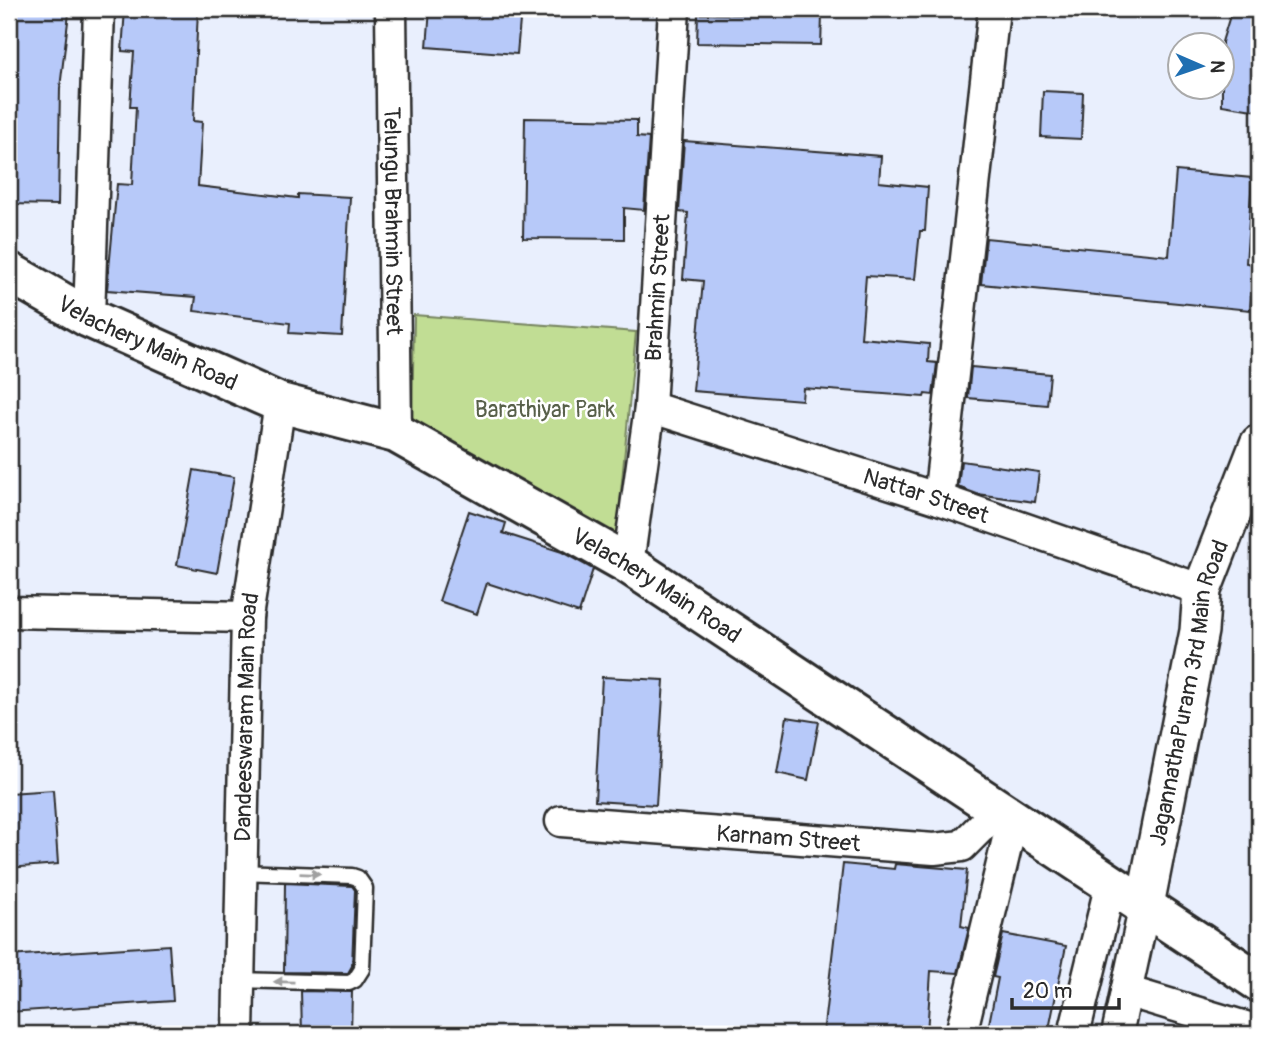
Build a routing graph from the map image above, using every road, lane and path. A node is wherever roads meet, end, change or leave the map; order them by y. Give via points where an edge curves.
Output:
1 (99, 9) edge
2 (391, 9) edge
3 (674, 9) edge
4 (994, 9) edge
5 (9, 272) edge
6 (89, 317) junction
7 (281, 403) junction
8 (650, 407) junction
9 (396, 433) junction
10 (1259, 444) edge
11 (939, 499) junction
12 (628, 564) junction
13 (1202, 590) junction
14 (9, 612) edge
15 (247, 617) junction
16 (1006, 813) junction
17 (561, 821) dead end
18 (242, 872) junction
19 (1111, 883) junction
20 (1145, 905) junction
21 (240, 980) junction
22 (1259, 982) edge
23 (1126, 991) junction
24 (1259, 1031) edge
25 (239, 1034) edge
26 (961, 1034) edge
27 (1074, 1034) edge
28 (1117, 1034) edge

1 - 6 street
2 - 9 street, Telungu Brahmin Street
3 - 8 street, Brahmin Street
4 - 11 street
5 - 6 main road, Velachery Main Road
6 - 7 main road, Velachery Main Road
7 - 9 main road, Velachery Main Road
7 - 15 street, Dandeeswaram Main Road
8 - 11 street, Nattar Street
8 - 12 street, Brahmin Street
9 - 12 main road, Velachery Main Road
10 - 13 street, JagannathaPuram 3rd Main Road
11 - 13 street, Nattar Street
12 - 16 main road, Velachery Main Road
13 - 20 street, JagannathaPuram 3rd Main Road via 1199,631
14 - 15 street
15 - 18 street, Dandeeswaram Main Road
16 - 17 street, Karnam Street via 962,846 934,849
16 - 19 main road, Velachery Main Road
16 - 26 street
18 - 21 street, Dandeeswaram Main Road
18 -> 21 lane via 352,876 365,888 362,969 355,980
19 - 20 main road, Velachery Main Road
19 - 27 street
20 - 22 main road, Velachery Main Road
20 - 23 street
21 - 25 street, Dandeeswaram Main Road
23 - 24 street
23 - 28 street

